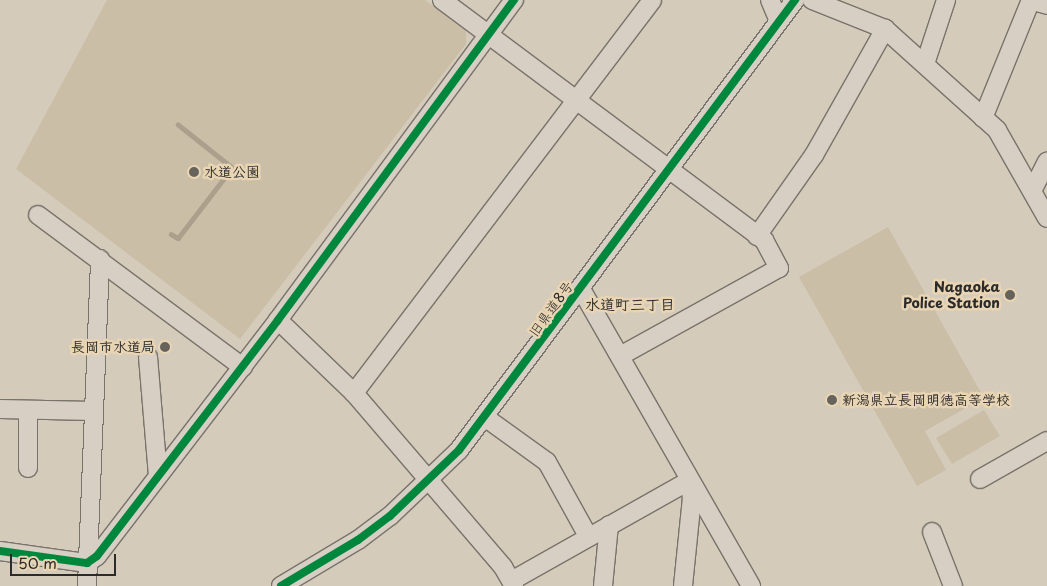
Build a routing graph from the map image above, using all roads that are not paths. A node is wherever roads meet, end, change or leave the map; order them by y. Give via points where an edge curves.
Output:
1 (442, 0) edge
2 (514, 0) edge
3 (652, 0) edge
4 (770, 0) edge
5 (795, 0) edge
6 (812, 0) edge
7 (946, 0) edge
8 (1039, 2) edge
9 (780, 21) junction
10 (885, 29) junction
11 (488, 31) junction
12 (925, 64) junction
13 (576, 100) junction
14 (982, 118) junction
15 (1047, 162) edge
16 (669, 170) junction
17 (1032, 191) junction
18 (38, 215) dead end
19 (1047, 218) edge
20 (757, 236) junction
21 (100, 259) junction
22 (581, 289) junction
23 (278, 320) junction
24 (620, 356) junction
25 (148, 357) dead end
26 (243, 367) junction
27 (354, 393) junction
28 (0, 409) edge
29 (28, 410) junction
30 (93, 411) junction
31 (486, 418) junction
32 (1047, 441) edge
33 (28, 468) dead end
34 (158, 476) junction
35 (980, 479) dead end
36 (429, 480) junction
37 (688, 481) junction
38 (609, 526) junction
39 (932, 532) dead end
40 (588, 536) junction
41 (0, 551) edge
42 (87, 563) junction
43 (513, 583) edge
44 (87, 586) edge
45 (281, 586) edge
46 (603, 586) edge
47 (683, 586) edge
48 (752, 586) edge
49 (953, 586) edge

1 - 11 street
2 - 11 street
3 - 13 street
4 - 9 street
5 - 9 street, 旧県道8号
6 - 10 street
7 - 12 street
8 - 14 street
9 - 16 street, 旧県道8号
10 - 12 street
10 - 20 street via 814,155
11 - 13 street
11 - 23 street
12 - 14 street
13 - 16 street
13 - 27 street
14 - 17 street via 1003,138
15 - 17 street
16 - 20 street
16 - 22 street, 旧県道8号
17 - 19 street
18 - 21 street
20 - 24 street via 764,240 778,268
21 - 26 street
21 - 30 street
22 - 24 street
22 - 31 street, 旧県道8号
23 - 26 street
23 - 27 street
24 - 37 street
25 - 34 street
26 - 34 street
27 - 36 street
28 - 29 street
29 - 30 street
29 - 33 street
30 - 42 street
31 - 36 street, 旧県道8号
31 - 40 street via 547,462
32 - 35 street
34 - 42 street via 97,556
36 - 43 street
36 - 45 street, 旧県道8号 via 358,540
37 - 38 street
37 - 47 street via 692,498
37 - 48 street
38 - 40 street
38 - 46 street
39 - 49 street
40 - 43 street
41 - 42 street
42 - 44 street

